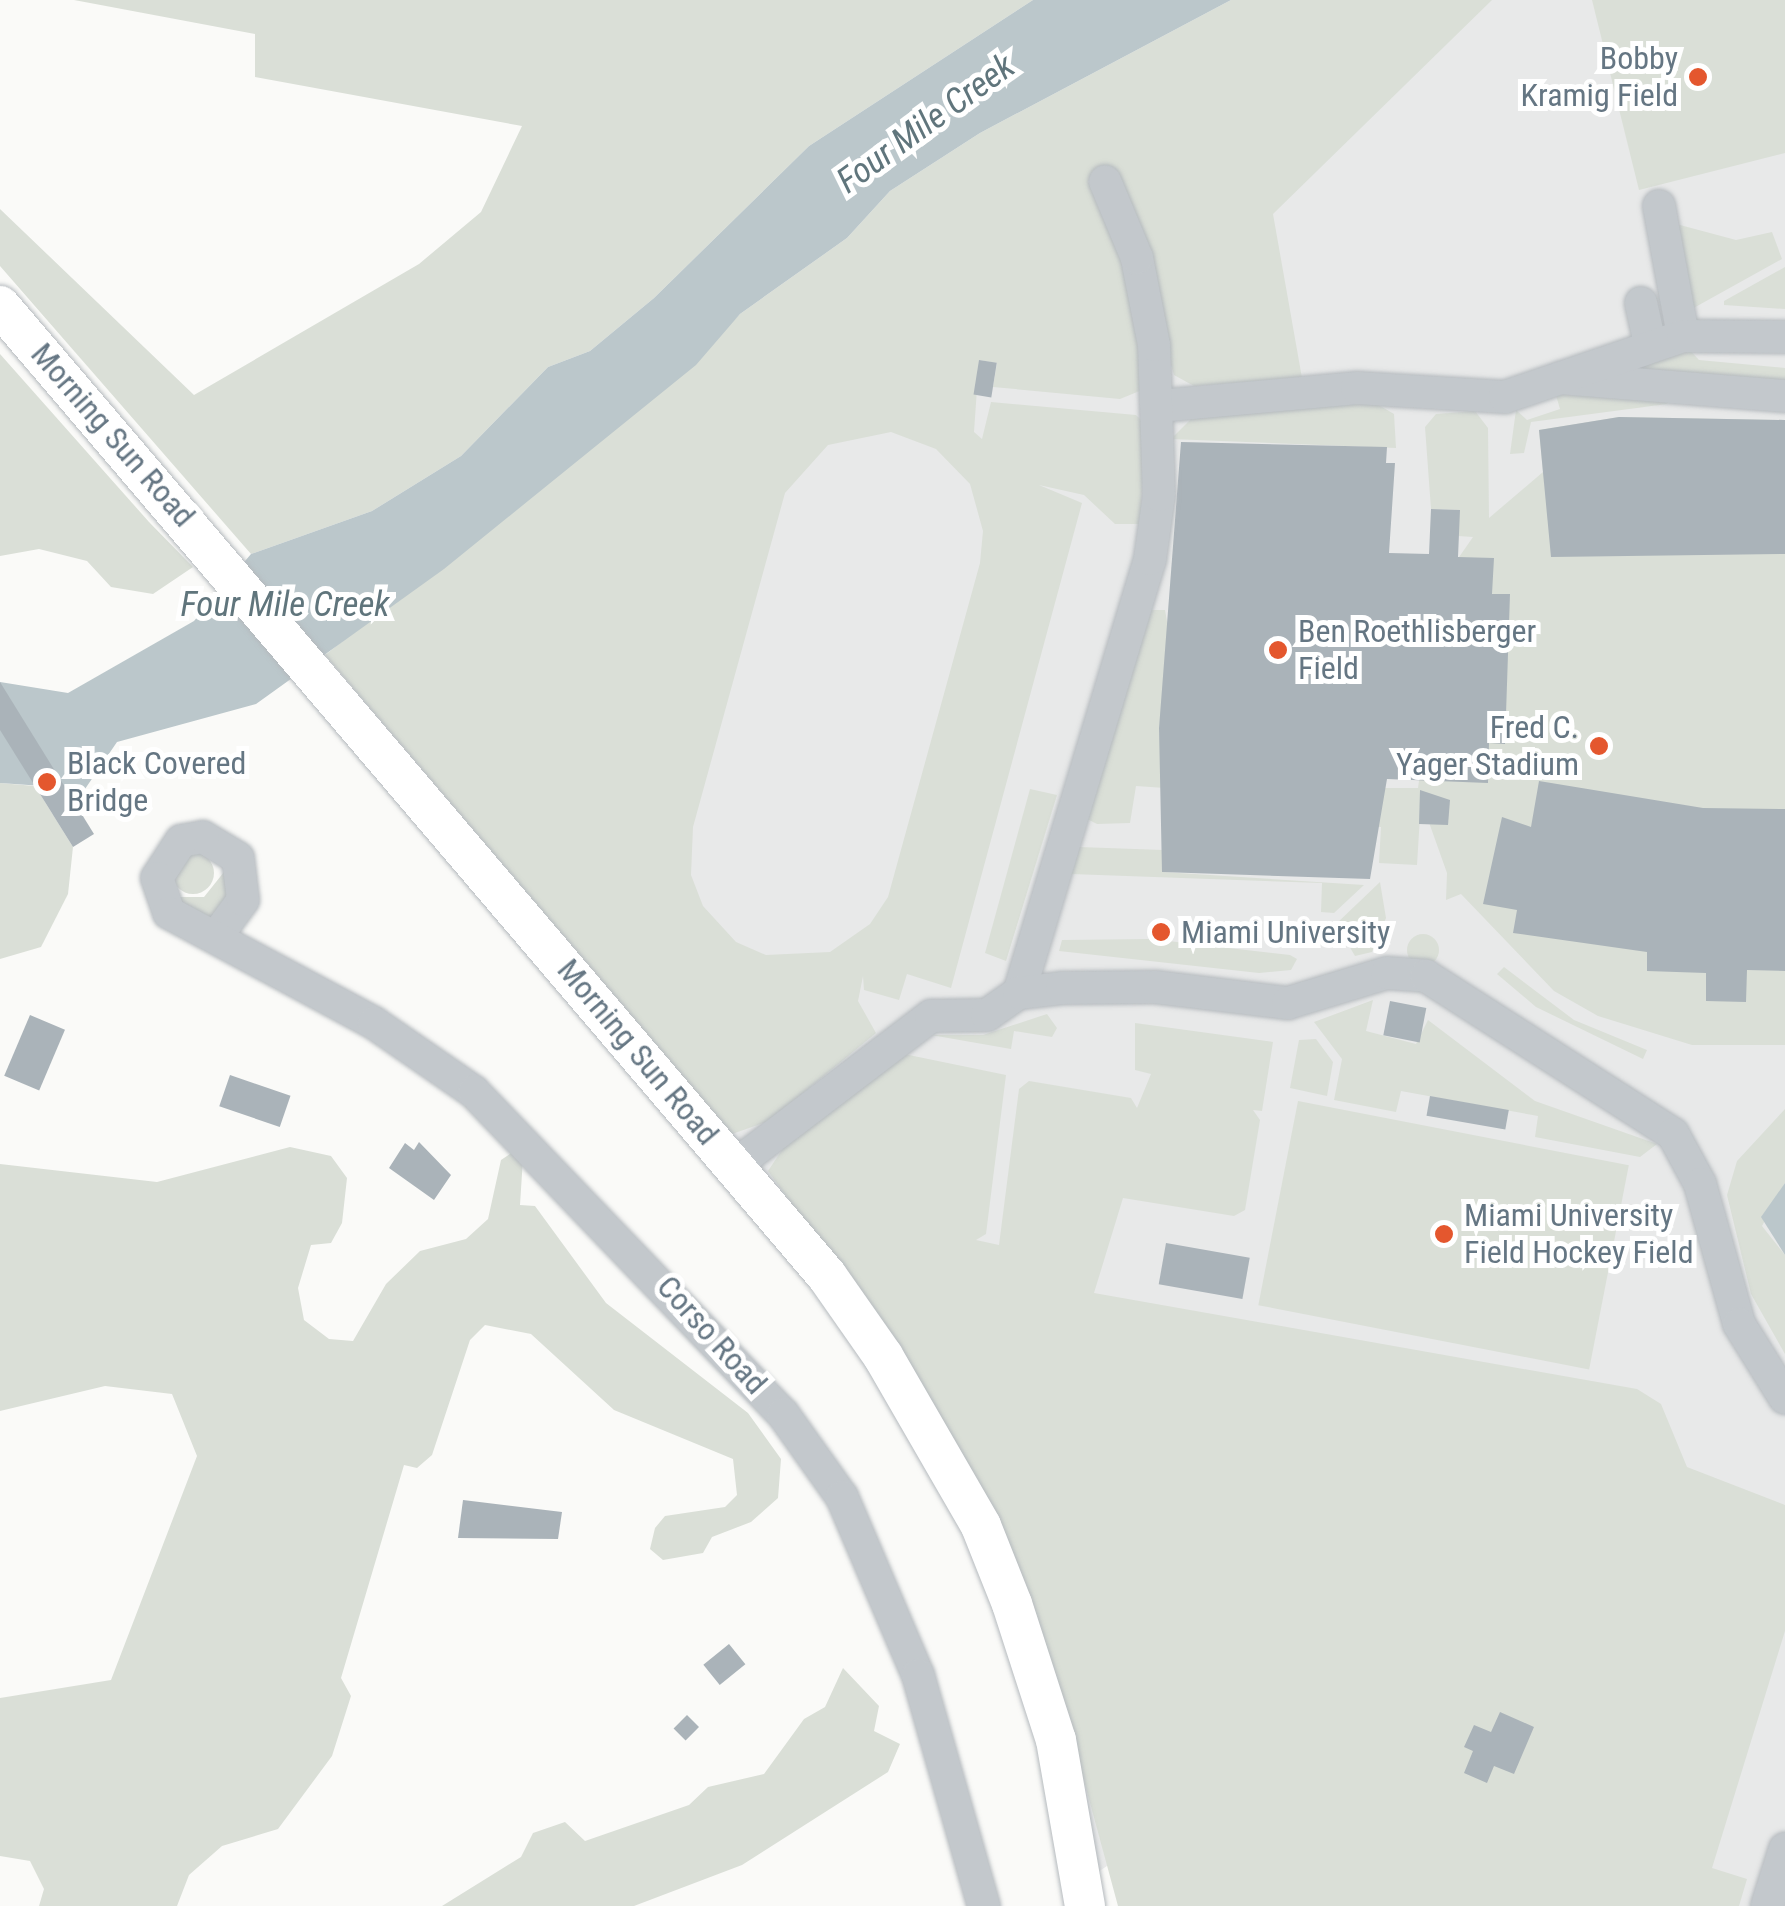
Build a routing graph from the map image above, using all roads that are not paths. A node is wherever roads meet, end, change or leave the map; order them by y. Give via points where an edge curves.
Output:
1 (1105, 181) dead end
2 (1659, 206) dead end
3 (1641, 303) dead end
4 (0, 306) edge
5 (1683, 336) junction
6 (1785, 337) edge
7 (1650, 344) junction
8 (1557, 378) junction
9 (1785, 396) edge
10 (1159, 406) junction
11 (216, 937) dead end
12 (1019, 993) junction
13 (734, 1166) junction
14 (1785, 1398) edge
15 (1785, 1848) edge
16 (984, 1906) edge
17 (1086, 1906) edge
18 (1767, 1906) edge

1 - 10 street via 1136,258
2 - 5 street
3 - 7 street
4 - 13 main road, Morning Sun Road
5 - 6 street
5 - 7 street
7 - 8 street
8 - 9 street
8 - 10 street via 1505,397 1357,388
10 - 12 street via 1150,559
11 - 16 street, Corso Road via 374,1023 474,1092 783,1414 842,1497 918,1675
12 - 13 street via 987,1015 916,1022
12 - 14 street via 1114,986 1288,1003 1387,973 1426,976 1526,1049 1673,1134 1700,1184 1739,1324
13 - 17 main road, Morning Sun Road via 883,1356 981,1526 1056,1740
15 - 18 street

